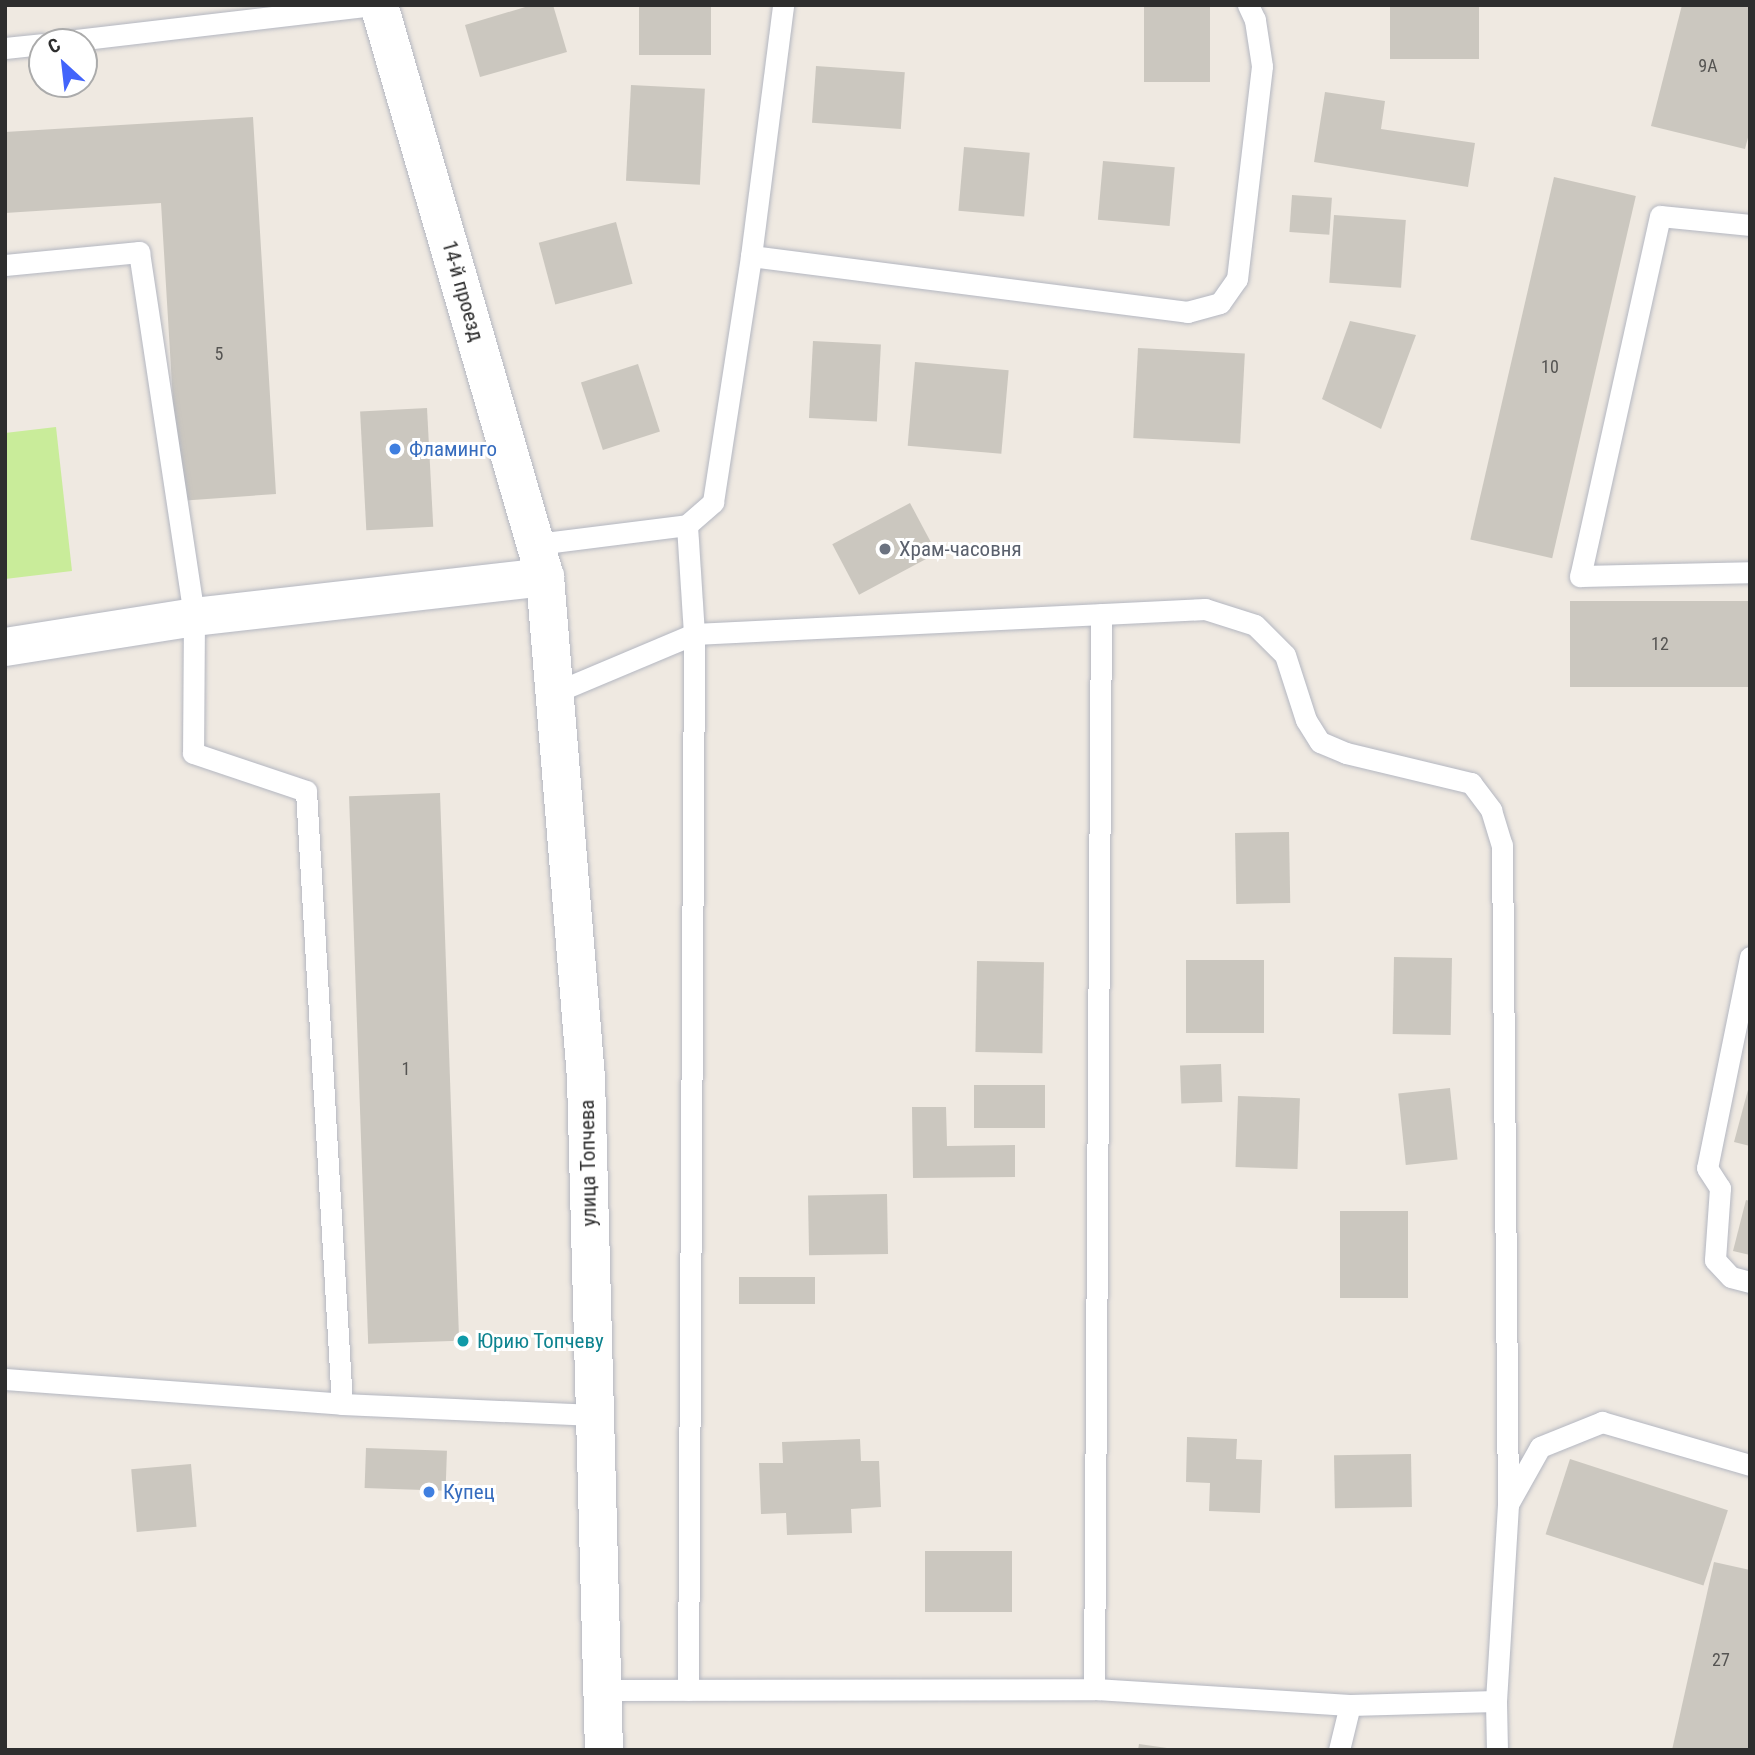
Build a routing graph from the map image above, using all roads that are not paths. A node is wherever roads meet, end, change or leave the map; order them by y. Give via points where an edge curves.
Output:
1 (373, 5) edge
2 (379, 5) edge
3 (783, 5) edge
4 (1248, 5) edge
5 (98, 37) edge
6 (28, 46) edge
7 (5, 48) edge
8 (1750, 225) edge
9 (751, 256) junction
10 (5, 265) edge
11 (687, 525) junction
12 (541, 560) junction
13 (1750, 572) edge
14 (1101, 614) junction
15 (194, 617) junction
16 (694, 634) junction
17 (5, 647) edge
18 (556, 692) junction
19 (1750, 957) edge
20 (1750, 1282) edge
21 (5, 1379) edge
22 (342, 1404) junction
23 (594, 1415) junction
24 (1750, 1465) edge
25 (1508, 1504) junction
26 (1094, 1689) junction
27 (601, 1690) junction
28 (688, 1690) junction
29 (1496, 1701) junction
30 (1350, 1705) junction
31 (604, 1750) edge
32 (1339, 1750) edge
33 (1497, 1750) edge

1 - 5 lane
2 - 12 street, 14-й проезд
3 - 9 lane
4 - 9 lane via 1262,66 1237,279 1220,303 1187,312
6 - 7 lane
8 - 13 lane via 1660,216 1580,576
9 - 11 lane via 713,502
10 - 15 lane via 139,252
11 - 12 lane
11 - 16 lane
12 - 15 street
12 - 18 street, улица Топчева
14 - 16 lane
14 - 25 lane via 1205,609 1255,625 1285,654 1306,720 1320,742 1346,753 1471,783 1491,810 1502,845
14 - 26 lane
15 - 17 street
15 - 22 lane via 192,753 306,790
16 - 18 lane
16 - 28 lane
18 - 23 street, улица Топчева via 586,1078
19 - 20 lane via 1707,1168 1720,1188 1715,1260 1731,1277
21 - 22 lane
22 - 23 lane
23 - 27 street, улица Топчева
24 - 25 lane via 1602,1422 1540,1447
25 - 29 lane
26 - 28 lane
26 - 30 lane
27 - 28 lane
27 - 31 street, улица Топчева
29 - 30 lane
29 - 33 lane
30 - 32 lane

